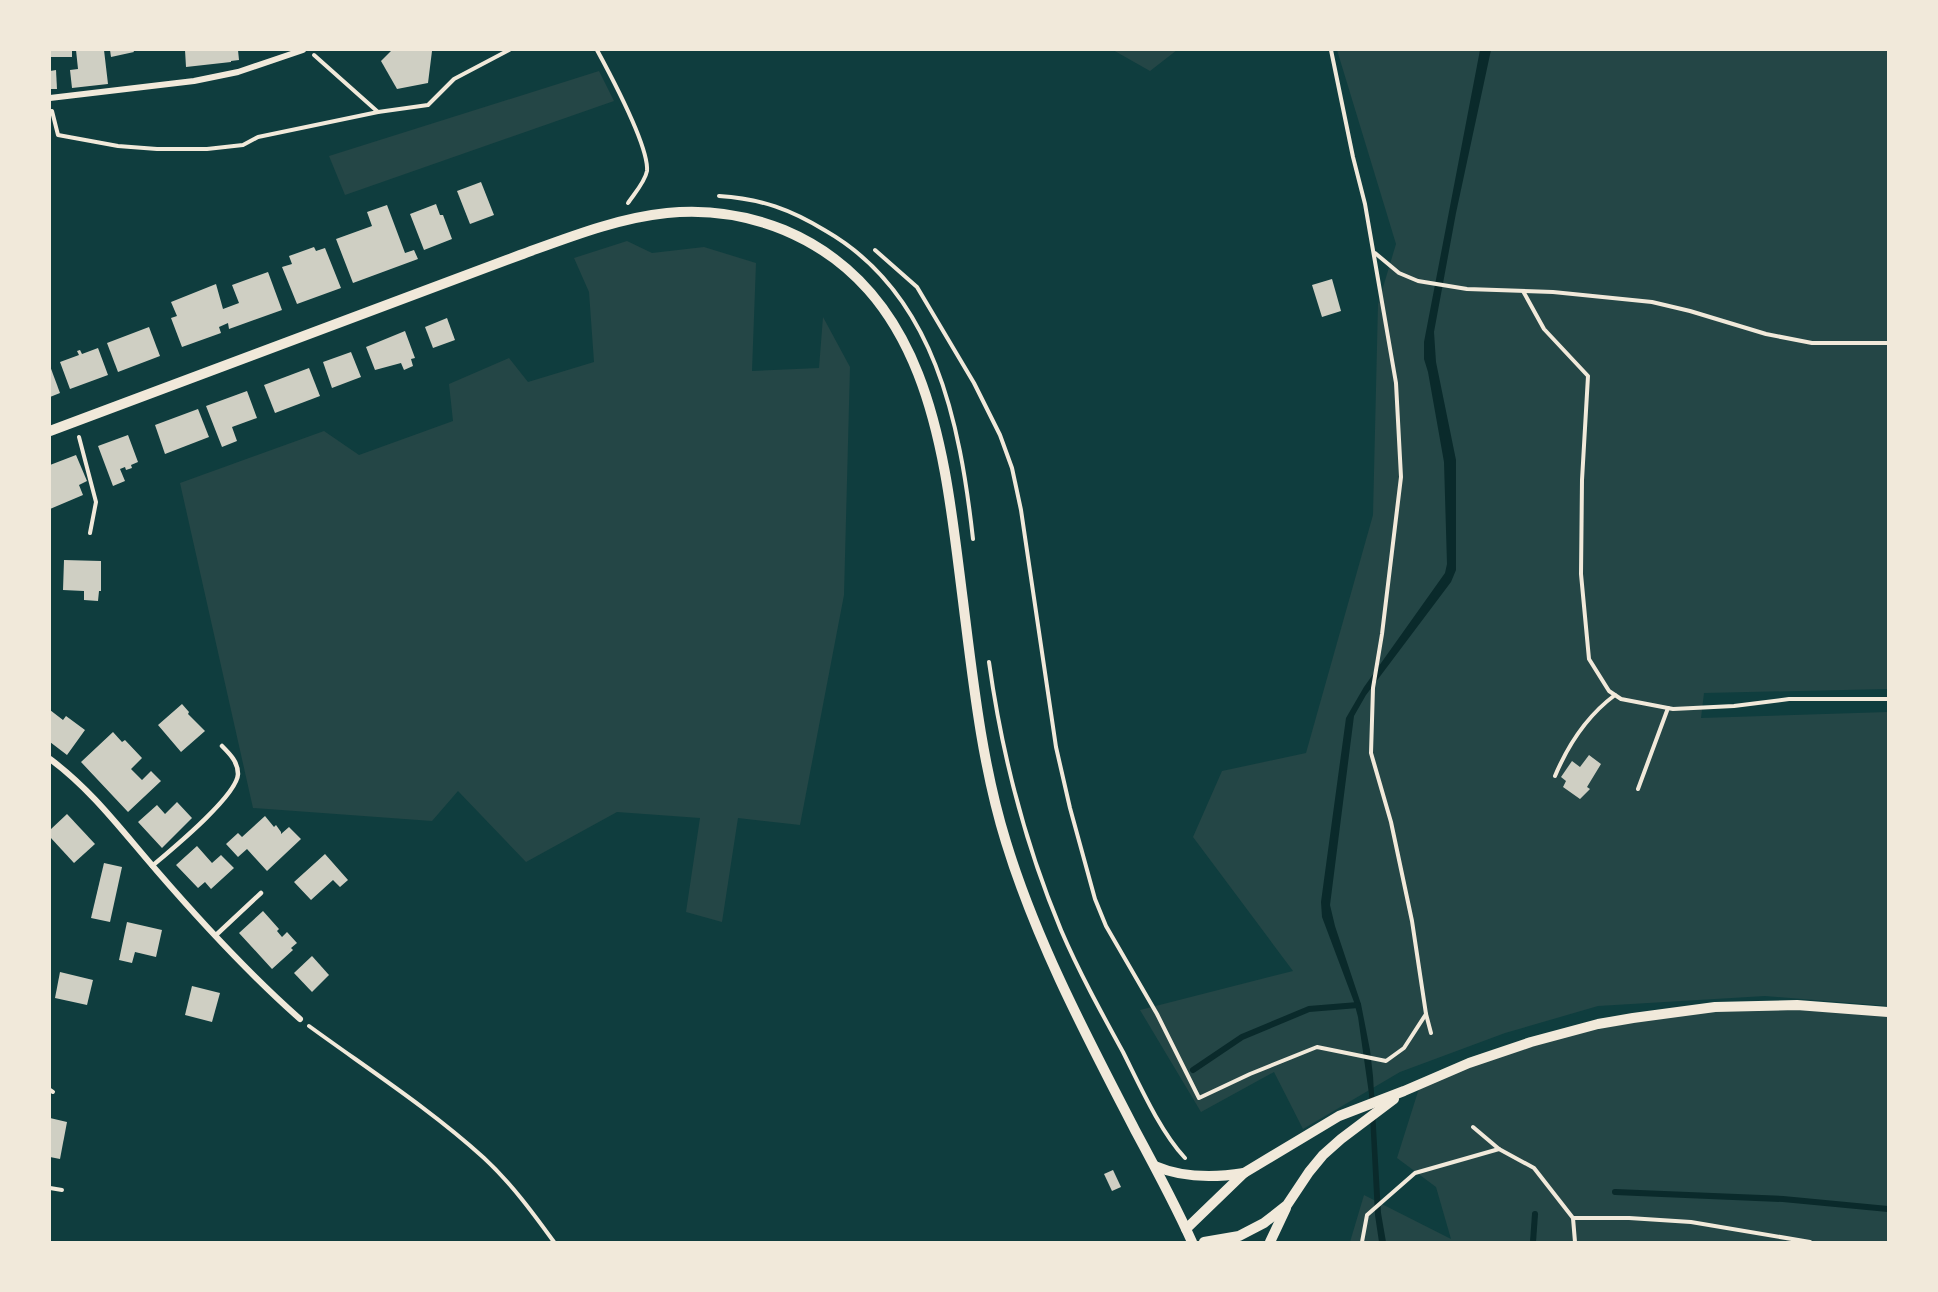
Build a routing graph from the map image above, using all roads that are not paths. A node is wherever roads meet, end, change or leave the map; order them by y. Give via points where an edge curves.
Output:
1 (303, 50) edge
2 (50, 101) edge
3 (50, 431) edge
4 (222, 746) dead end
5 (50, 759) edge
6 (152, 866) junction
7 (261, 893) dead end
8 (215, 936) junction
9 (1888, 1012) edge
10 (300, 1019) road end
11 (1404, 1091) junction
12 (1155, 1166) junction
13 (1244, 1173) junction
14 (1287, 1205) junction
15 (1186, 1229) junction
16 (1192, 1242) edge
17 (1204, 1242) edge
18 (1270, 1242) edge

1 - 2 street via 195,81
3 - 12 street via 590,230 666,213 702,212 737,216 807,240 840,263 871,293 898,329 926,393 952,520 975,690 1006,842 1057,972
4 - 6 lane via 236,763 236,783 208,815
5 - 6 street via 86,789
6 - 8 street
7 - 8 lane
8 - 10 street
9 - 11 street via 1761,1005 1633,1017 1531,1042
11 - 13 street via 1339,1116
11 - 14 street via 1323,1155
12 - 13 street via 1179,1174
12 - 15 street
13 - 15 street
14 - 17 street via 1239,1236
14 - 18 street
15 - 16 street

